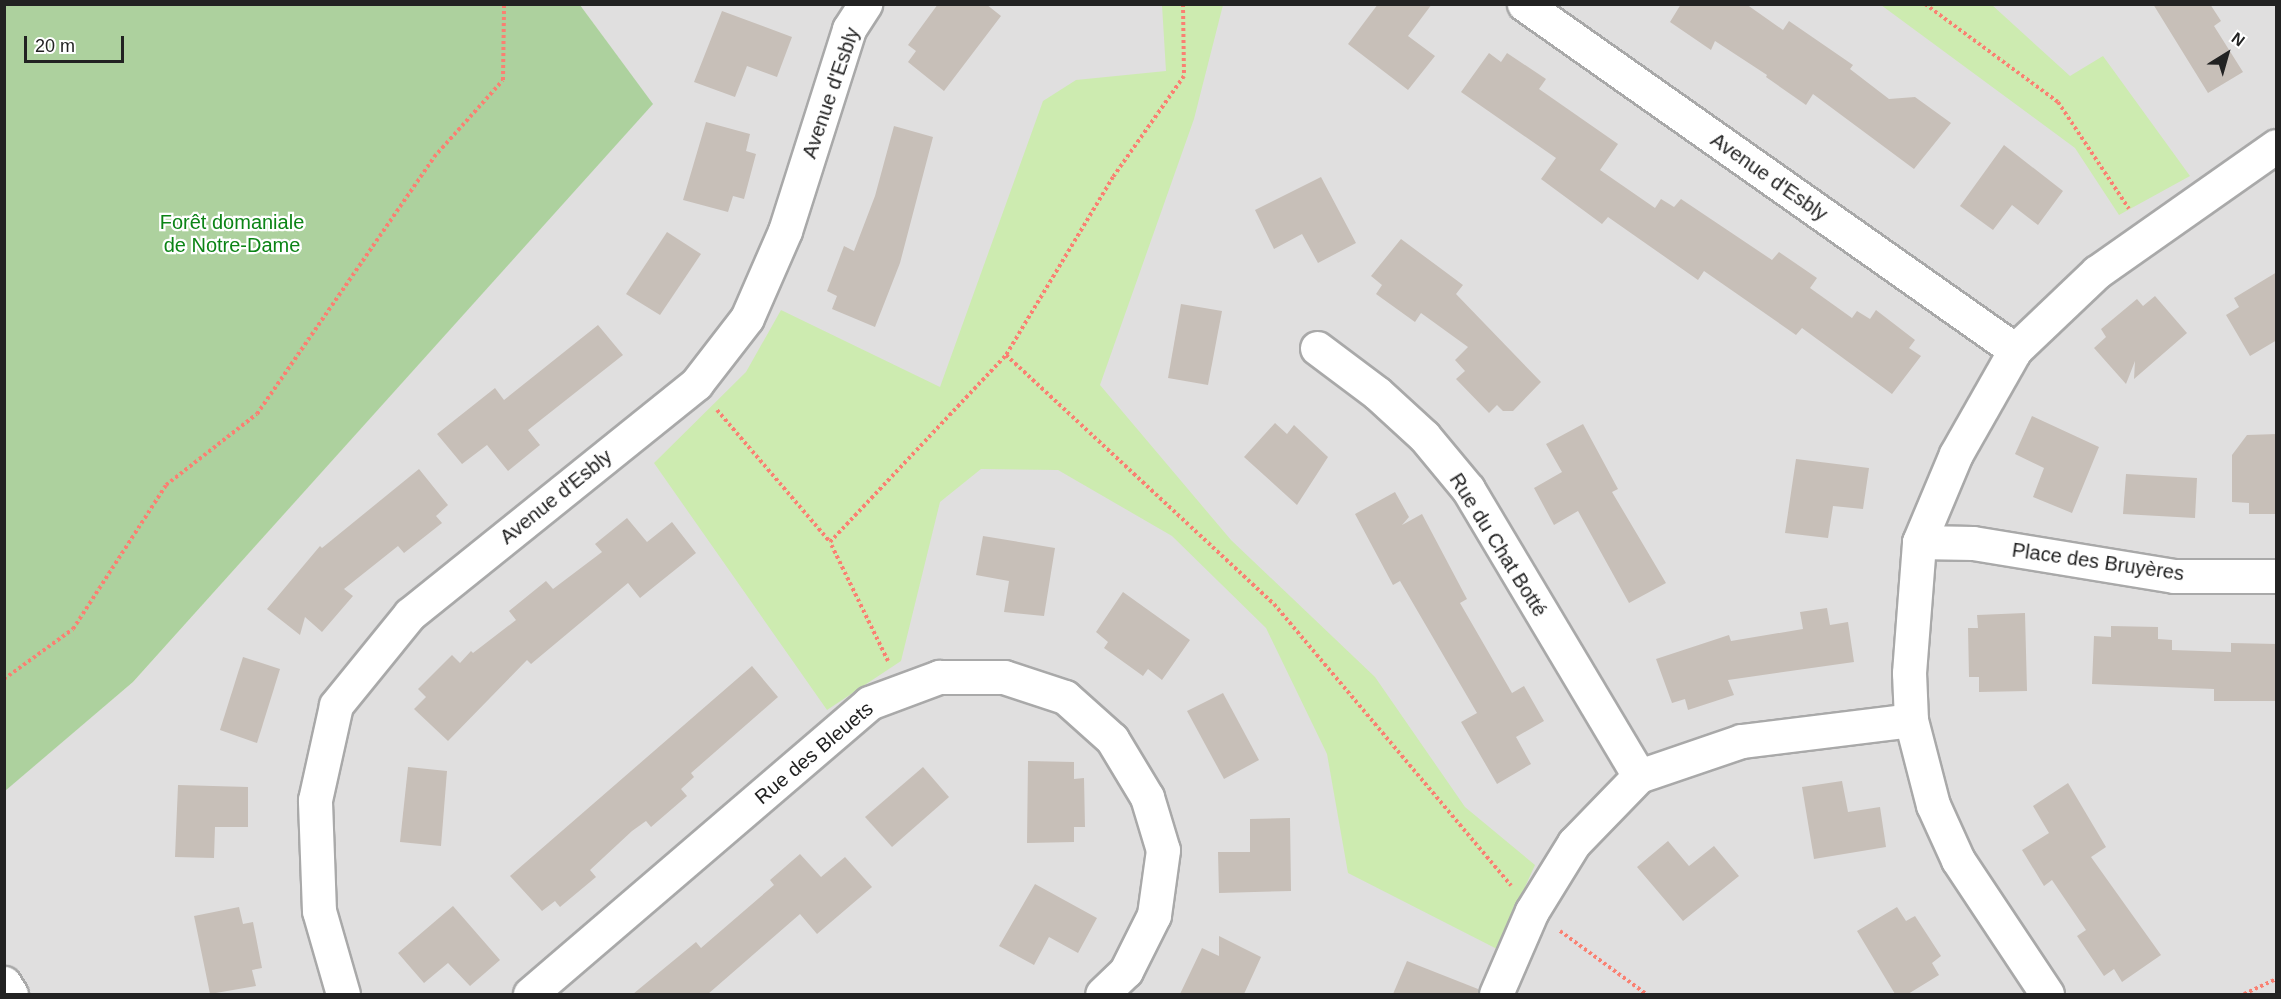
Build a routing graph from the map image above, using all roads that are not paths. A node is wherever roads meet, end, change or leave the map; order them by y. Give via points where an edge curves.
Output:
1 (865, 4) edge
2 (1524, 4) edge
3 (2277, 146) edge
4 (1317, 348) dead end
5 (2015, 350) junction
6 (1919, 542) junction
7 (2277, 576) edge
8 (1911, 720) junction
9 (1639, 776) junction
10 (4, 983) edge
11 (11, 994) edge
12 (343, 994) edge
13 (530, 994) edge
14 (1102, 994) edge
15 (1496, 994) edge
16 (2047, 994) edge

1 - 12 street, Avenue d'Esbly via 849,29 785,231 747,318 696,384 410,614 336,705 315,800 319,911
2 - 5 street, Avenue d'Esbly
3 - 5 street via 2097,272
4 - 9 street, Rue du Chat Botté via 1377,393 1424,436 1468,489
5 - 6 street via 1956,454
6 - 7 street, Place des Bruyères via 1973,543 2174,576
6 - 8 street via 1909,673
8 - 9 street via 1741,741
8 - 16 street via 1933,805 1958,860
9 - 15 street via 1574,843 1532,911
10 - 11 street
13 - 14 street, Rue des Bleuets via 869,703 939,677 1004,677 1065,697 1112,739 1147,797 1163,850 1154,915 1126,971

